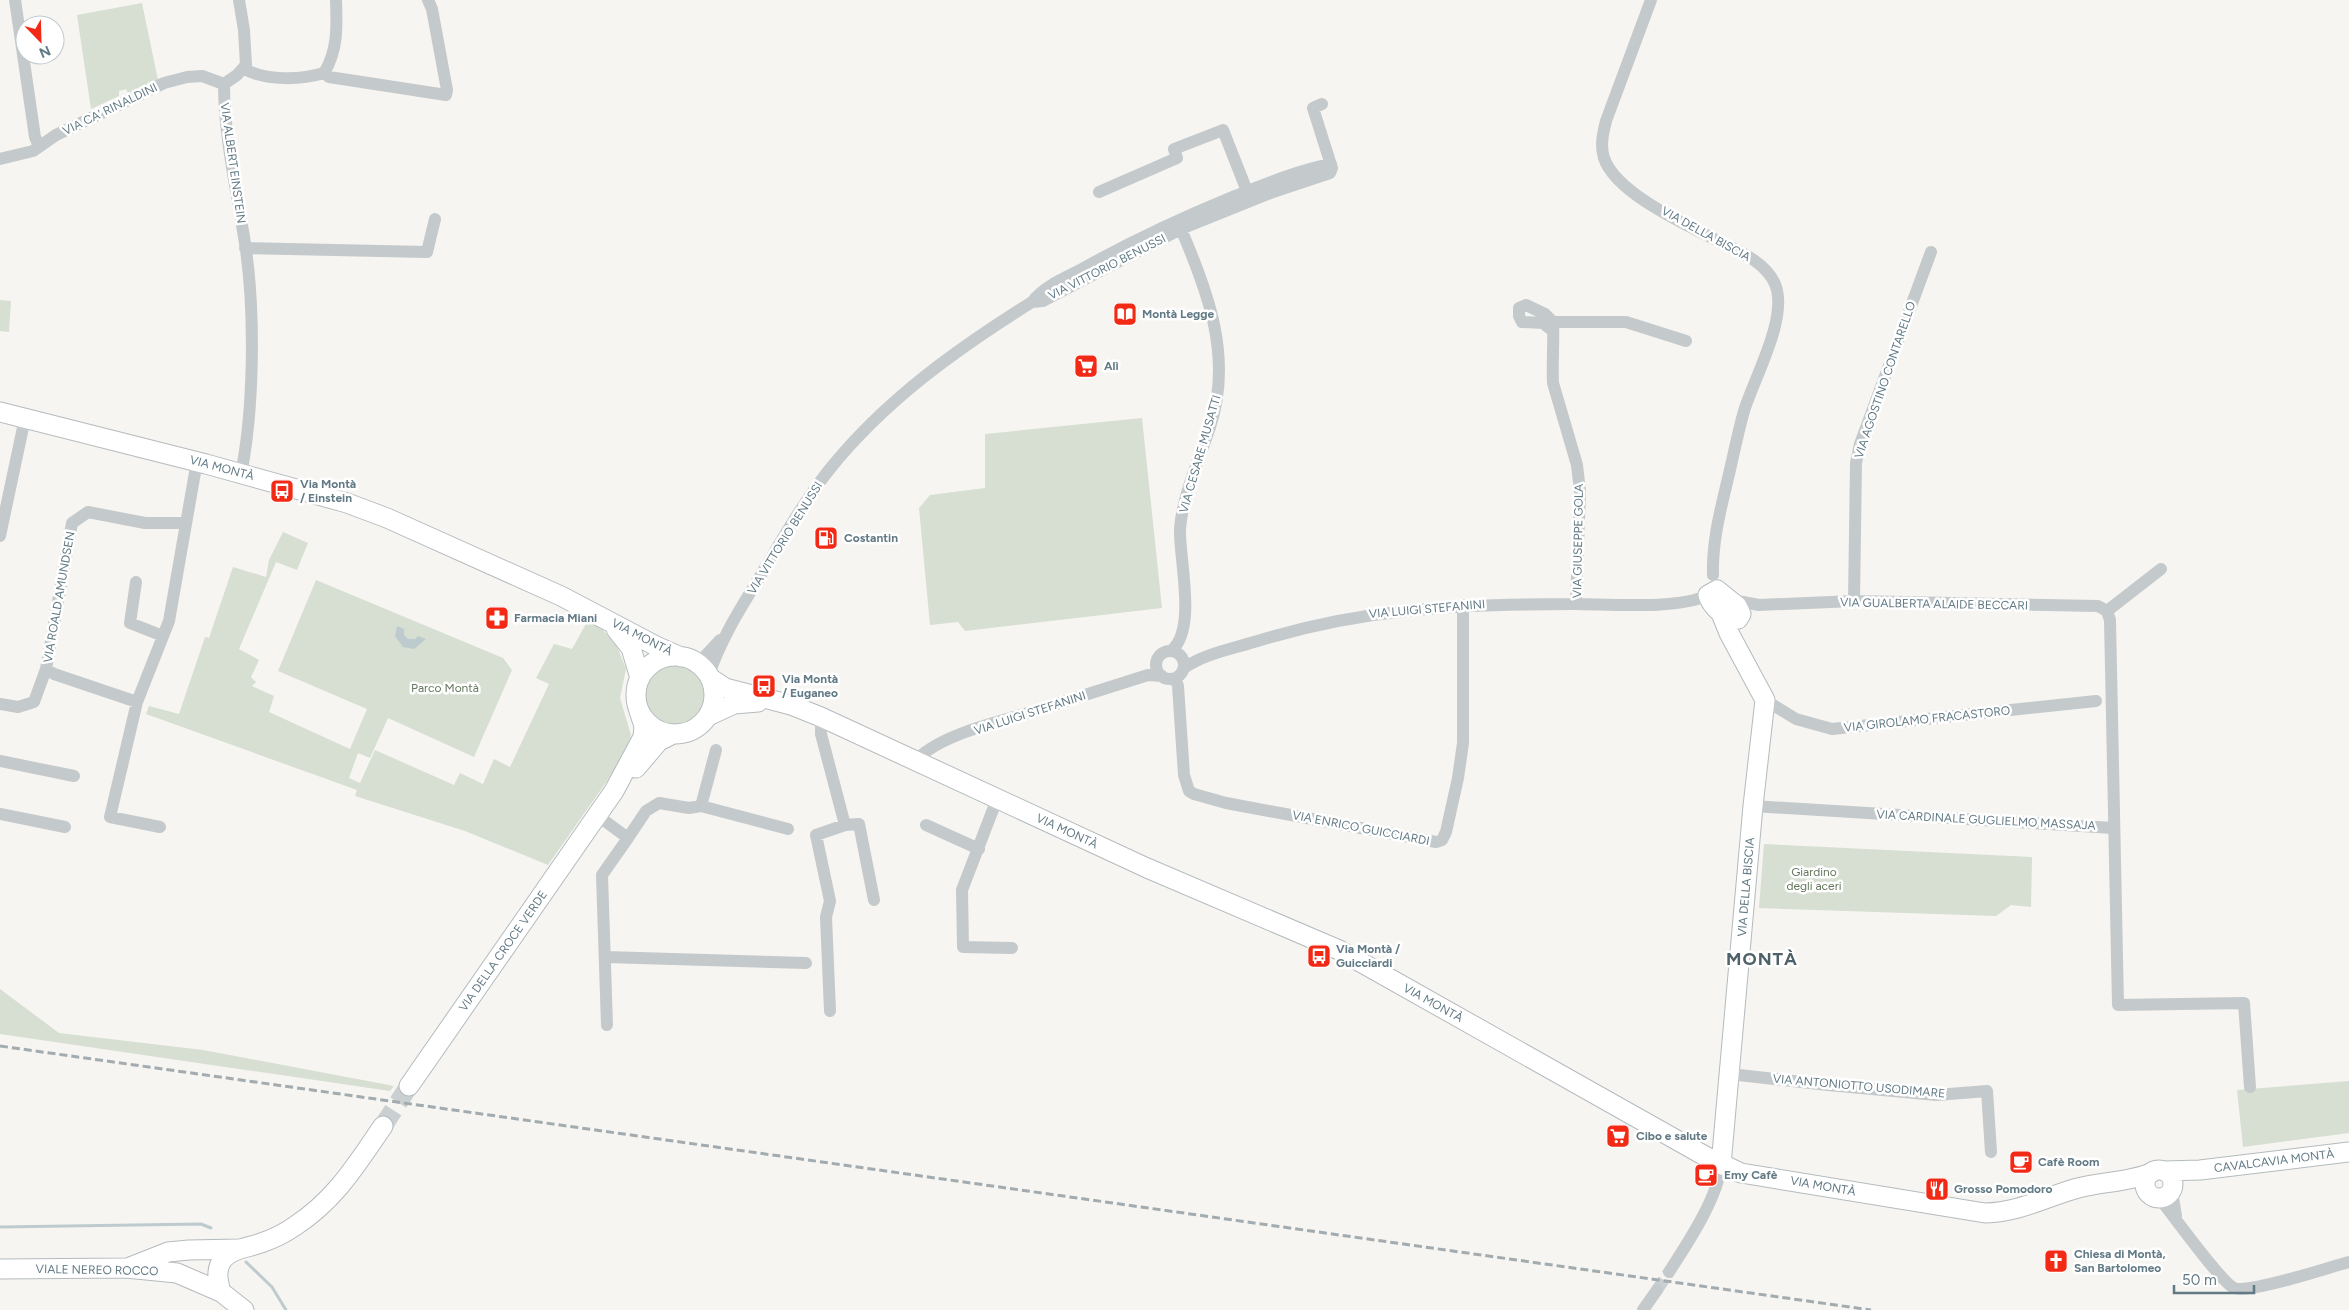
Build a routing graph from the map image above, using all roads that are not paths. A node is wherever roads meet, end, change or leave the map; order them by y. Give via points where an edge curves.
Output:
1 (15, 0) edge
2 (239, 0) edge
3 (336, 0) edge
4 (428, 0) edge
5 (1651, 0) edge
6 (244, 69) junction
7 (324, 73) junction
8 (224, 84) junction
9 (1322, 104) dead end
10 (40, 146) junction
11 (0, 159) edge
12 (1331, 166) junction
13 (1247, 191) junction
14 (1099, 192) dead end
15 (1273, 192) junction
16 (1236, 206) junction
17 (1200, 210) junction
18 (435, 219) dead end
19 (1181, 229) junction
20 (1141, 237) junction
21 (245, 248) junction
22 (1931, 252) dead end
23 (1032, 302) junction
24 (1686, 341) dead end
25 (0, 412) edge
26 (25, 418) junction
27 (197, 461) junction
28 (242, 474) junction
29 (185, 523) junction
30 (0, 536) edge
31 (2161, 569) dead end
32 (136, 582) dead end
33 (1723, 600) junction
34 (1854, 601) junction
35 (1576, 604) junction
36 (1655, 604) junction
37 (1464, 605) junction
38 (1759, 605) junction
39 (2107, 611) junction
40 (602, 616) junction
41 (730, 629) junction
42 (163, 636) junction
43 (1176, 652) junction
44 (1205, 657) junction
45 (688, 659) junction
46 (46, 669) junction
47 (1155, 672) junction
48 (1180, 673) junction
49 (710, 677) junction
50 (640, 678) junction
51 (1765, 700) junction
52 (2096, 701) dead end
53 (137, 702) junction
54 (785, 703) junction
55 (0, 704) edge
56 (639, 711) junction
57 (708, 716) junction
58 (821, 717) junction
59 (673, 734) junction
60 (716, 750) dead end
61 (916, 760) junction
62 (0, 761) edge
63 (74, 776) dead end
64 (614, 791) junction
65 (997, 799) junction
66 (700, 806) junction
67 (1753, 806) junction
68 (0, 814) edge
69 (598, 816) junction
70 (845, 825) junction
71 (926, 825) dead end
72 (65, 827) dead end
73 (160, 827) dead end
74 (2113, 828) junction
75 (788, 829) dead end
76 (628, 838) junction
77 (979, 848) junction
78 (874, 900) dead end
79 (1012, 948) dead end
80 (606, 957) junction
81 (806, 963) dead end
82 (830, 1011) dead end
83 (608, 1025) dead end
84 (1730, 1074) junction
85 (409, 1086) tunnel mouth
86 (2250, 1086) dead end
87 (383, 1126) tunnel mouth
88 (1990, 1152) dead end
89 (2349, 1152) edge
90 (1721, 1164) junction
91 (2160, 1185) junction
92 (189, 1250) junction
93 (235, 1250) junction
94 (2349, 1262) edge
95 (126, 1268) junction
96 (0, 1269) edge
97 (1669, 1272) tunnel mouth
98 (178, 1273) junction
99 (1657, 1290) tunnel mouth
100 (222, 1292) junction
101 (244, 1310) edge
102 (1643, 1310) edge

1 - 10 street via 35,137
2 - 6 street via 247,60
3 - 7 street via 337,37 332,60
4 - 7 street via 442,61 446,96 330,77
5 - 33 street, VIA DELLA BISCIA via 1606,121 1601,140 1604,157 1612,173 1628,189 1687,226 1752,260 1771,278 1777,294 1774,329 1744,411 1714,537
6 - 7 street via 254,74 287,78
6 - 8 street, VIA ALBERT EINSTEIN
8 - 10 street, VIA CA' RINALDINI via 202,76 164,83 56,135
8 - 21 street, VIA ALBERT EINSTEIN via 225,123
9 - 12 street via 1313,108
10 - 11 street, VIA CA' RINALDINI
12 - 13 street, VIA VITTORIO BENUSSI via 1295,174
12 - 15 street, VIA VITTORIO BENUSSI via 1325,175
13 - 14 street via 1223,130 1174,149 1177,158
13 - 15 street, VIA VITTORIO BENUSSI via 1254,194 1263,190
13 - 16 street
13 - 17 street, VIA VITTORIO BENUSSI
15 - 16 street, VIA VITTORIO BENUSSI
16 - 19 street, VIA VITTORIO BENUSSI
17 - 19 street, VIA VITTORIO BENUSSI
17 - 20 street, VIA VITTORIO BENUSSI
18 - 21 street via 427,252
19 - 20 street, VIA VITTORIO BENUSSI via 1170,229 1153,238
19 - 23 street, VIA VITTORIO BENUSSI via 1043,300
19 - 43 street, VIA CESARE MUSATTI via 1211,306 1219,368 1216,407 1181,522 1183,632
20 - 23 street, VIA VITTORIO BENUSSI via 1039,293
21 - 28 street, VIA ALBERT EINSTEIN via 250,354
22 - 34 street, VIA AGOSTINO CONTARELLO via 1856,463
23 - 41 street, VIA VITTORIO BENUSSI via 970,342 914,384 863,432 810,496
24 - 35 street, VIA GIUSEPPE GOLA via 1626,322 1553,326 1552,383 1576,465 1580,491
25 - 26 main road, VIA MONTÀ
26 - 27 main road, VIA MONTÀ
26 - 30 street
27 - 28 main road, VIA MONTÀ
27 - 29 street
28 - 40 main road, VIA MONTÀ via 338,500 387,518
29 - 42 street via 169,621
29 - 46 street, VIA ROALD AMUNDSEN via 146,523 88,512 72,523
31 - 39 street
32 - 42 street via 130,623
33 - 36 street, VIA LUIGI STEFANINI
33 - 36 street, VIA LUIGI STEFANINI via 1710,608
33 - 38 street
33 - 38 street, VIA GUALBERTA ALAIDE BECCARI
33 - 51 main road, VIA DELLA BISCIA via 1737,646
34 - 38 street, VIA GUALBERTA ALAIDE BECCARI
34 - 39 street, VIA GUALBERTA ALAIDE BECCARI via 2098,606
35 - 36 street, VIA LUIGI STEFANINI
35 - 37 street, VIA LUIGI STEFANINI
37 - 44 street, VIA LUIGI STEFANINI via 1399,610 1335,620
37 - 48 street, VIA ENRICO GUICCIARDI via 1463,743 1446,832 1442,840 1436,842 1226,803 1189,791 1184,775 1178,686
39 - 74 street, VIA CARDINALE GUGLIELMO MASSAJA via 2110,620
40 - 45 main road, VIA MONTÀ via 656,646
40 - 50 main road, VIA MONTÀ via 631,648
41 - 45 street, VIA VITTORIO BENUSSI via 705,656
41 - 49 street, VIA VITTORIO BENUSSI
42 - 53 street
43 - 44 street, VIA LUIGI STEFANINI
43 - 47 street, VIA LUIGI STEFANINI via 1160,655
43 - 48 street via 1184,661
44 - 48 street, VIA LUIGI STEFANINI
45 - 49 main road, VIA MONTÀ
45 - 50 main road, VIA MONTÀ via 662,659 645,670
46 - 53 street, VIA ROALD AMUNDSEN
46 - 55 street, VIA ROALD AMUNDSEN via 34,702 18,708
47 - 48 street, VIA LUIGI STEFANINI via 1170,679
47 - 61 street, VIA LUIGI STEFANINI via 967,733
49 - 54 main road, VIA MONTÀ via 725,688
49 - 57 main road via 714,698
50 - 56 main road, VIA MONTÀ via 636,694
51 - 52 street, VIA GIROLAMO FRACASTORO via 1796,719 1832,729
51 - 67 main road, VIA DELLA BISCIA
53 - 73 street via 110,817
54 - 57 main road, VIA MONTÀ via 734,704
54 - 58 main road, VIA MONTÀ
56 - 59 main road via 657,730
56 - 64 main road, VIA DELLA CROCE VERDE via 644,726 643,737
57 - 59 main road, VIA MONTÀ via 699,726
58 - 61 main road, VIA MONTÀ
58 - 70 street via 821,734
59 - 64 main road, VIA DELLA CROCE VERDE via 659,741
60 - 66 street
61 - 65 main road, VIA MONTÀ
62 - 63 street
64 - 69 main road, VIA DELLA CROCE VERDE
65 - 77 street
65 - 90 main road, VIA MONTÀ via 1147,868 1339,950
66 - 75 street
66 - 76 street via 689,808 659,803 646,811
67 - 74 street, VIA CARDINALE GUGLIELMO MASSAJA
67 - 84 main road, VIA DELLA BISCIA
68 - 72 street
69 - 76 street
69 - 85 main road, VIA DELLA CROCE VERDE
70 - 78 street via 858,824
70 - 82 street via 816,835 830,901 826,917
71 - 77 street
74 - 86 street via 2118,1005 2244,1004
76 - 80 street via 602,875
77 - 79 street via 962,890 963,948
80 - 81 street
80 - 83 street
84 - 88 street, VIA ANTONIOTTO USODIMARE via 1937,1095 1987,1091
84 - 90 main road, VIA DELLA BISCIA
87 - 93 main road via 335,1194 317,1211 273,1239
89 - 91 main road, CAVALCAVIA MONTÀ via 2200,1170
90 - 91 main road, VIA MONTÀ via 1741,1172 1985,1214 2006,1212 2096,1184 2135,1188
90 - 97 street via 1706,1209
91 - 94 street via 2178,1221 2224,1279 2237,1289 2245,1290
92 - 93 main road
92 - 95 main road via 161,1254
92 - 98 main road via 178,1259
93 - 98 main road via 202,1260
93 - 100 main road via 222,1260 218,1270
95 - 96 main road, VIALE NEREO ROCCO
95 - 98 main road, VIALE NEREO ROCCO
98 - 100 main road, VIALE NEREO ROCCO
99 - 102 street
100 - 101 main road, VIALE NEREO ROCCO

